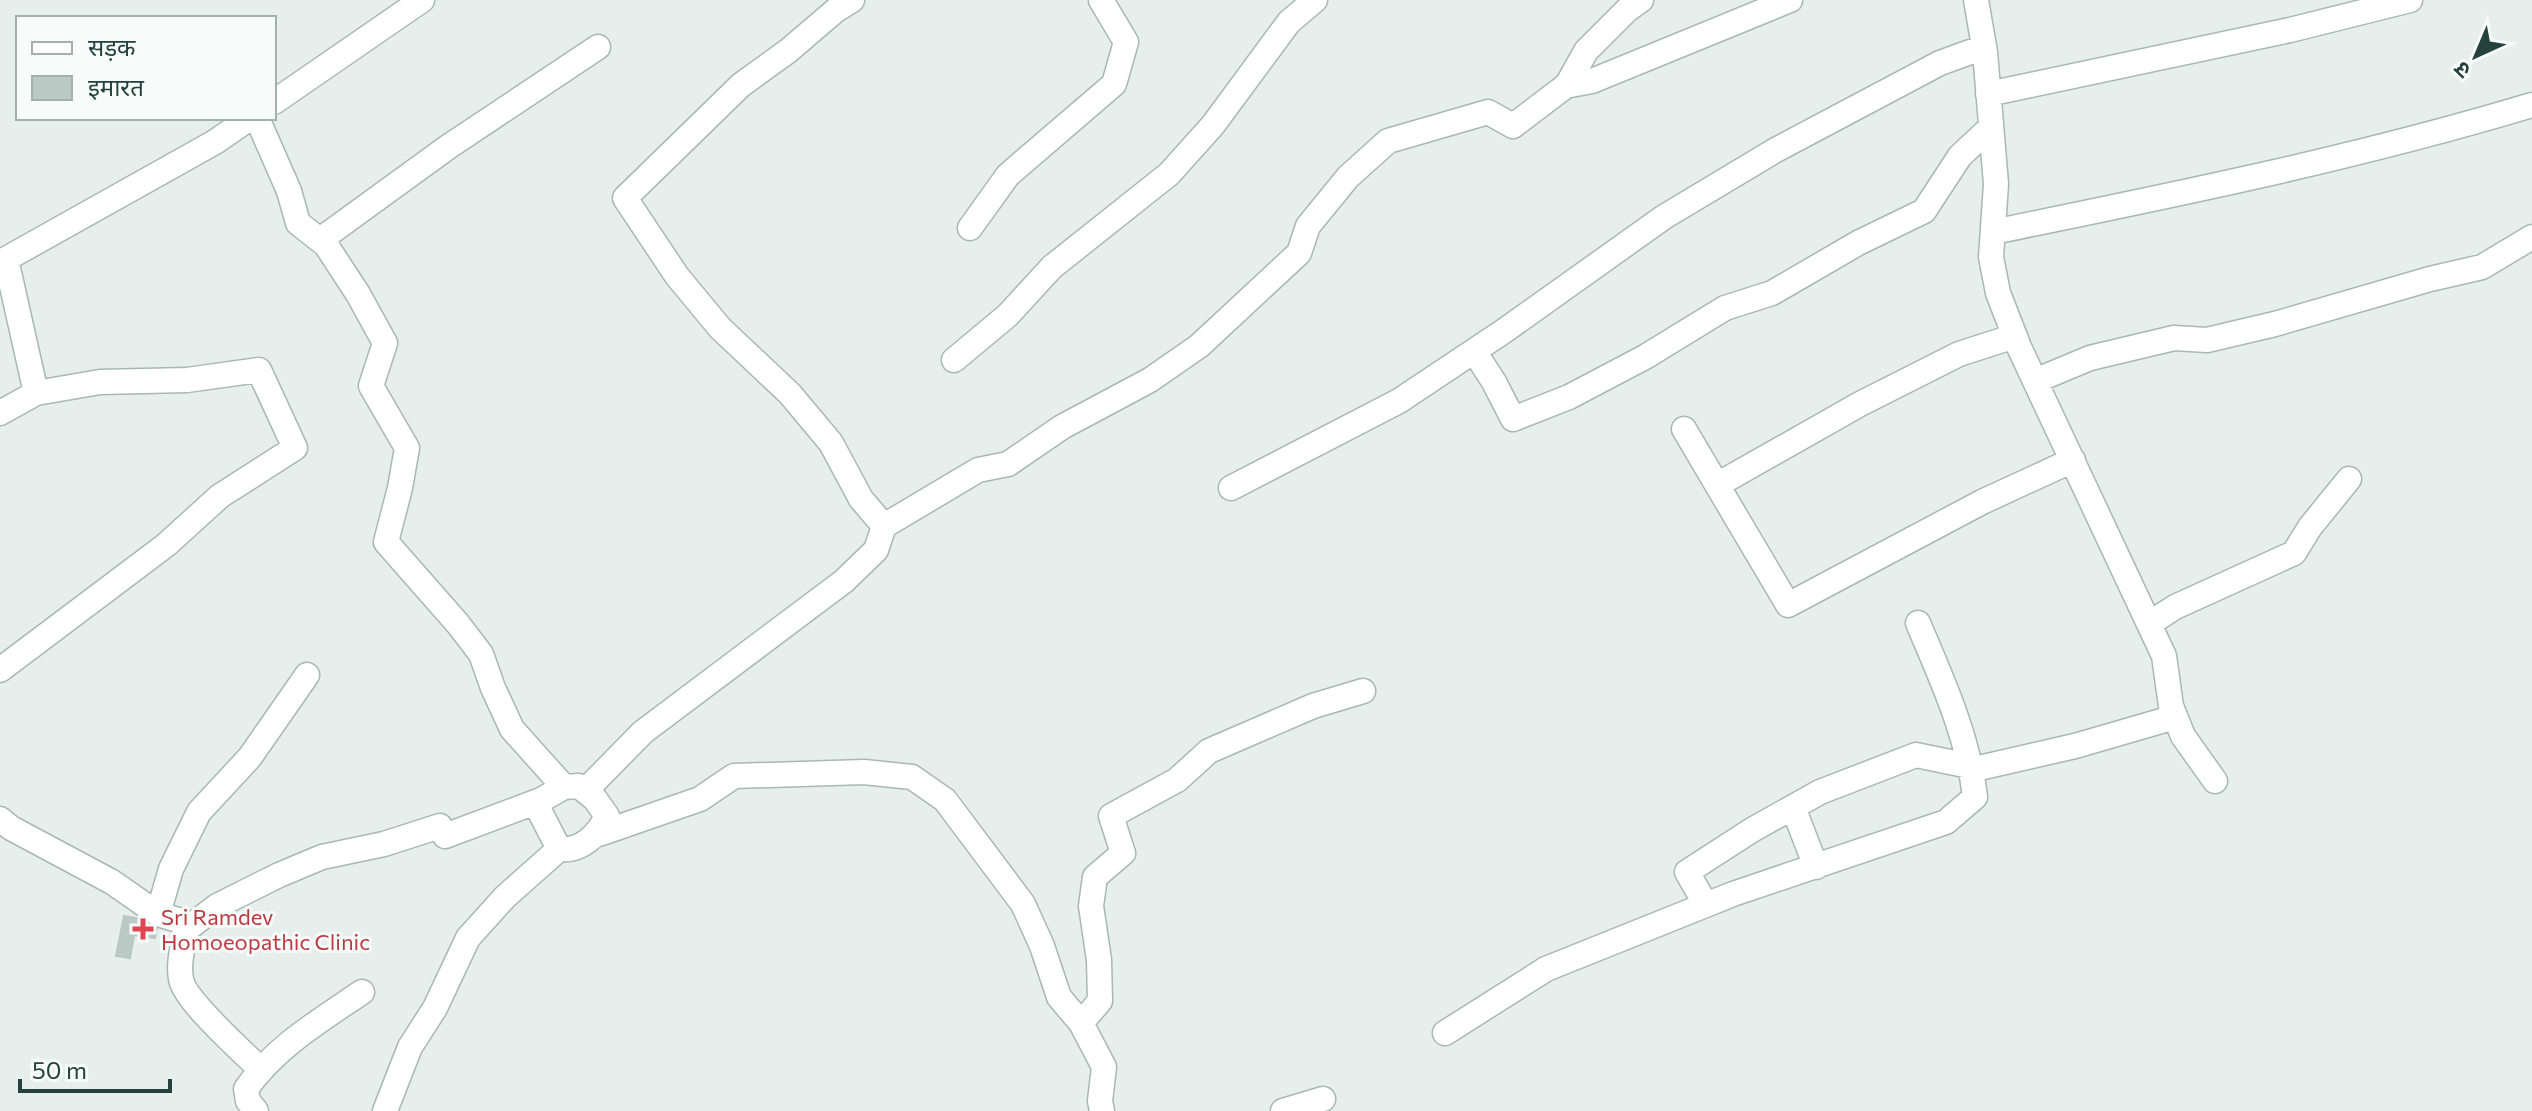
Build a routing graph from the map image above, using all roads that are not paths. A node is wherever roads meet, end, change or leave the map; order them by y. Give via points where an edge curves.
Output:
1 (422, 0) edge
2 (852, 0) edge
3 (1101, 0) edge
4 (1315, 0) edge
5 (1641, 0) edge
6 (1790, 0) edge
7 (1976, 0) edge
8 (2410, 0) edge
9 (598, 47) dead end
10 (1984, 47) junction
11 (1565, 86) junction
12 (1988, 94) junction
13 (276, 101) edge
14 (2532, 105) edge
15 (247, 120) edge
16 (258, 120) edge
17 (1990, 128) junction
18 (970, 228) dead end
19 (1993, 232) junction
20 (2532, 237) edge
21 (320, 240) junction
22 (2015, 336) junction
23 (1474, 351) junction
24 (954, 360) dead end
25 (2035, 381) junction
26 (36, 393) junction
27 (0, 413) edge
28 (1684, 429) dead end
29 (2073, 460) junction
30 (2349, 479) dead end
31 (1717, 485) junction
32 (1231, 488) dead end
33 (884, 526) junction
34 (1918, 623) dead end
35 (2149, 624) junction
36 (0, 670) edge
37 (307, 675) dead end
38 (1363, 691) dead end
39 (2175, 717) junction
40 (1972, 767) junction
41 (2215, 781) dead end
42 (575, 789) junction
43 (541, 800) junction
44 (1793, 807) junction
45 (0, 819) edge
46 (599, 834) junction
47 (559, 849) junction
48 (1816, 867) junction
49 (1706, 905) junction
50 (158, 914) junction
51 (187, 929) junction
52 (362, 992) dead end
53 (1081, 1023) junction
54 (1445, 1033) dead end
55 (260, 1069) junction
56 (1323, 1099) dead end
57 (246, 1108) edge
58 (385, 1111) edge
59 (1102, 1111) edge
60 (1283, 1111) edge

1 - 13 street
2 - 33 street via 741,85 625,198 677,276 720,328 790,394 831,443 861,499
3 - 18 street via 1126,42 1114,84 1008,175
4 - 24 street via 1289,22 1213,125 1169,174 1052,267 1008,315
5 - 11 street via 1586,51
6 - 11 street via 1592,81
7 - 10 street
8 - 12 street
9 - 21 street
10 - 12 street
10 - 23 street via 1940,63 1774,151 1664,217
11 - 33 street via 1513,126 1488,112 1388,141 1348,177 1308,226 1299,253 1199,346 1008,464 978,470
12 - 17 street
14 - 19 street via 2445,131
15 - 26 street via 6,259
16 - 21 street via 298,223
17 - 19 street via 1996,184
17 - 23 street via 1960,156 1924,211 1772,293 1725,308 1569,397 1513,419
19 - 22 street via 1991,257 1998,293
20 - 25 street via 2482,267 2207,340 2174,338 2090,358
21 - 42 street via 385,343 371,386 407,448 386,542 481,654 512,729
22 - 25 street
22 - 31 street via 1959,354
23 - 32 street via 1399,401
25 - 29 street
26 - 27 street
26 - 36 street via 100,382 187,380 259,370 295,448 220,496 166,545
28 - 31 street
29 - 31 street via 1788,605
29 - 35 street
30 - 35 street via 2294,553
33 - 42 street via 876,550 844,581
34 - 40 street
35 - 39 street via 2164,656
37 - 50 street via 250,757 199,812 171,869
38 - 53 street via 1313,706 1209,751 1177,780 1111,816 1123,853 1095,877 1091,906 1100,1001
39 - 40 street via 2075,746
39 - 41 street
40 - 44 street via 1916,755
40 - 48 street via 1975,797 1946,822
42 - 43 street
42 - 46 street via 595,799 607,816
43 - 47 street via 539,810
43 - 51 street via 445,836 440,826 322,857 217,906
44 - 48 street
44 - 49 street via 1687,872
45 - 50 street
46 - 47 street via 571,851
46 - 53 street via 700,799 734,776 864,772 912,777 945,800 1023,904 1059,997
47 - 58 street via 468,938 410,1047
48 - 49 street
49 - 54 street via 1546,969
50 - 51 street
51 - 55 street via 181,983
52 - 55 street
53 - 59 street via 1104,1067
55 - 57 street via 246,1089
56 - 60 street

